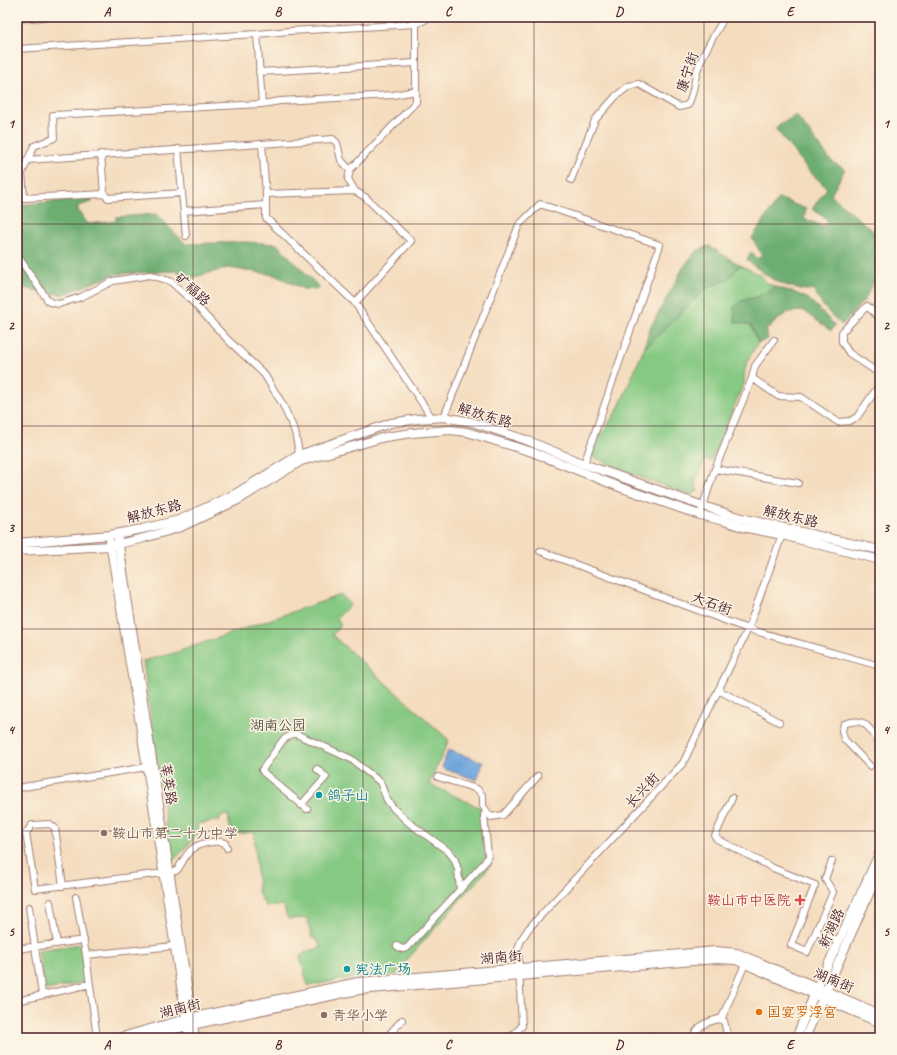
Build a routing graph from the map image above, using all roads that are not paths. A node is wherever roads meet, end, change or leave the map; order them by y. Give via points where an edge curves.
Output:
1 (45, 17) edge
2 (139, 17) edge
3 (158, 17) edge
4 (411, 17) edge
5 (431, 17) edge
6 (725, 17) edge
7 (424, 18) edge
8 (17, 19) edge
9 (416, 24) junction
10 (257, 34) junction
11 (17, 48) edge
12 (416, 63) junction
13 (259, 72) junction
14 (416, 91) junction
15 (262, 104) junction
16 (262, 144) junction
17 (178, 149) junction
18 (101, 154) junction
19 (27, 160) junction
20 (350, 170) junction
21 (571, 180) dead end
22 (355, 190) junction
23 (182, 193) junction
24 (104, 194) junction
25 (266, 194) junction
26 (266, 205) junction
27 (184, 211) junction
28 (186, 236) dead end
29 (17, 255) edge
30 (355, 303) junction
31 (880, 318) edge
32 (774, 340) dead end
33 (880, 374) edge
34 (752, 378) junction
35 (880, 384) edge
36 (444, 417) junction
37 (432, 418) junction
38 (300, 458) junction
39 (584, 464) junction
40 (715, 469) junction
41 (798, 483) dead end
42 (702, 506) junction
43 (700, 514) junction
44 (114, 534) junction
45 (782, 535) junction
46 (17, 543) edge
47 (114, 545) junction
48 (880, 550) edge
49 (17, 551) edge
50 (540, 551) dead end
51 (880, 560) edge
52 (748, 629) junction
53 (880, 666) edge
54 (718, 690) junction
55 (779, 722) dead end
56 (880, 743) edge
57 (870, 766) dead end
58 (147, 767) junction
59 (317, 769) dead end
60 (538, 776) dead end
61 (438, 777) dead end
62 (17, 788) edge
63 (732, 798) dead end
64 (301, 804) junction
65 (307, 809) dead end
66 (486, 812) junction
67 (227, 848) dead end
68 (880, 852) edge
69 (832, 861) dead end
70 (880, 869) edge
71 (166, 872) junction
72 (64, 886) junction
73 (460, 890) junction
74 (76, 897) dead end
75 (50, 902) dead end
76 (29, 906) dead end
77 (817, 932) junction
78 (84, 940) junction
79 (839, 942) junction
80 (57, 944) junction
81 (174, 946) junction
82 (396, 946) dead end
83 (35, 947) junction
84 (17, 949) edge
85 (86, 955) junction
86 (745, 964) junction
87 (519, 972) junction
88 (90, 984) junction
89 (816, 991) junction
90 (42, 994) junction
91 (824, 994) junction
92 (17, 1001) edge
93 (880, 1014) edge
94 (402, 1020) dead end
95 (721, 1020) junction
96 (189, 1022) junction
97 (880, 1023) edge
98 (97, 1038) edge
99 (118, 1038) edge
100 (146, 1038) edge
101 (189, 1038) edge
102 (195, 1038) edge
103 (386, 1038) edge
104 (510, 1038) edge
105 (693, 1038) edge
106 (728, 1038) edge
107 (796, 1038) edge
108 (806, 1038) edge

1 - 8 street
2 - 3 street
4 - 9 street
5 - 7 street
6 - 21 street, 康宁街 via 698,69 688,105 679,107 639,84 629,86 616,96 595,120
7 - 9 street
9 - 10 street
9 - 12 street
10 - 11 street
10 - 13 street
12 - 13 street
12 - 14 street
13 - 15 street
14 - 15 street via 393,95
14 - 20 street via 416,102
15 - 19 street via 52,115 54,138 34,146
16 - 17 street
16 - 20 street via 333,139 338,143 341,160
16 - 25 street
17 - 18 street
17 - 23 street
18 - 19 street
18 - 24 street
19 - 24 street via 22,173 24,198
20 - 22 street via 348,179
22 - 25 street
22 - 30 street via 411,242
23 - 24 street via 108,198
23 - 27 street
25 - 26 street
26 - 27 street
26 - 30 street via 266,218
27 - 28 street
29 - 38 street, 矿福路 via 49,302 59,304 81,297 113,281 150,275 170,281 264,374 283,405 295,432
30 - 37 street
31 - 33 street via 867,306 842,332 842,342 850,353
32 - 34 street via 755,366
34 - 35 street via 778,396 800,397 838,422 850,421 857,417
34 - 40 street
36 - 37 main road, 解放东路
36 - 39 main road, 解放东路 via 472,422 526,440
36 - 39 street via 519,225 540,204 660,245
37 - 38 main road, 解放东路 via 391,423
38 - 43 main road, 解放东路 via 385,437 440,431 467,432 532,452 622,488
38 - 44 main road, 解放东路 via 235,494 179,520
38 - 47 main road, 解放东路 via 238,500 181,527
39 - 42 main road, 解放东路
40 - 41 street
40 - 42 street
42 - 43 street
42 - 48 main road, 解放东路 via 742,518
43 - 45 main road, 解放东路
44 - 46 main road, 解放东路
44 - 47 main road, 莘英路
45 - 51 main road, 解放东路
45 - 52 street, 长兴街
47 - 49 main road, 解放东路
47 - 58 main road, 莘英路
47 - 71 main road, 莘英路
50 - 52 street, 大石街
52 - 53 street, 大石街
52 - 54 street, 长兴街
54 - 55 street
54 - 87 street, 长兴街 via 683,763 529,928 518,949
56 - 57 street via 868,726 861,721 853,720 844,724 844,739
58 - 62 street
58 - 71 main road, 莘英路
59 - 64 street via 326,777
60 - 66 street via 503,815 491,817
61 - 66 street via 477,789 483,796
63 - 77 street via 715,836 772,868 815,885 791,945 807,952
64 - 65 street
64 - 73 street via 262,770 283,740 294,733 351,759 380,782 394,809 452,855 458,870
66 - 73 street via 484,815 488,856 486,862
67 - 71 street via 225,843 215,842 196,846 190,850 176,871
68 - 79 main road, 新湖路
69 - 77 street via 824,879 833,892
70 - 91 main road, 新湖路
71 - 72 street
71 - 81 main road, 莘英路
71 - 96 main road, 莘英路
72 - 72 street via 35,889 26,833 32,825 50,824 55,828
73 - 82 street via 407,948
74 - 78 street
75 - 80 street
76 - 83 street
77 - 79 street
78 - 80 street
78 - 85 street
79 - 89 main road, 新湖路
80 - 83 street
81 - 85 street
81 - 96 main road, 莘英路
83 - 84 street
83 - 90 street
85 - 88 street
86 - 87 main road, 湖南街 via 736,960 716,959
86 - 89 main road, 湖南街
86 - 95 street
87 - 89 main road, 湖南街 via 716,951 737,953
87 - 96 main road, 湖南街 via 359,990
87 - 104 street, 长兴街 via 522,1026
88 - 90 street
88 - 98 street
89 - 91 main road, 湖南街
89 - 107 main road, 新湖路
90 - 92 street
91 - 93 main road, 湖南街
91 - 97 main road, 湖南街
91 - 108 main road, 新湖路
94 - 103 street
95 - 105 street via 712,1020 701,1025 696,1029
95 - 106 street via 724,1021
96 - 99 main road, 湖南街
96 - 100 main road, 湖南街
96 - 101 main road, 莘英路
96 - 102 main road, 莘英路

